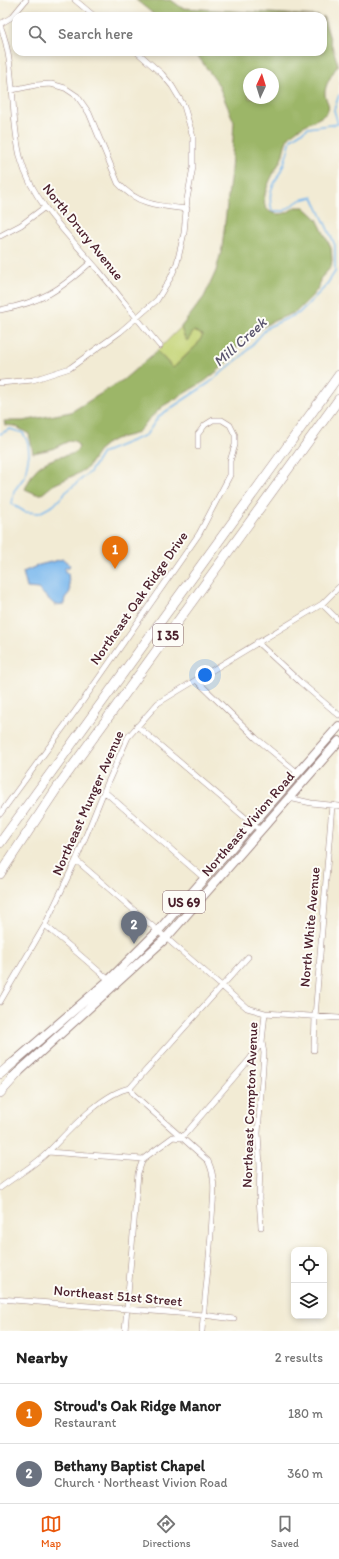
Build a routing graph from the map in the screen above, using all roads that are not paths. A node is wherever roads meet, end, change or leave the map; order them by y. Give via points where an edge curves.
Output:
1 (26, 0) edge
2 (75, 0) edge
3 (16, 12) edge
4 (89, 12) edge
5 (12, 17) edge
6 (0, 24) edge
7 (142, 56) edge
8 (12, 90) junction
9 (45, 206) junction
10 (187, 209) junction
11 (0, 236) edge
12 (91, 262) junction
13 (0, 310) edge
14 (136, 318) junction
15 (160, 346) dead end
16 (339, 374) edge
17 (0, 383) edge
18 (339, 399) edge
19 (198, 447) dead end
20 (339, 587) edge
21 (322, 604) junction
22 (339, 621) edge
23 (257, 642) junction
24 (196, 680) junction
25 (339, 715) edge
26 (137, 726) junction
27 (339, 726) edge
28 (339, 741) edge
29 (298, 773) junction
30 (104, 790) junction
31 (289, 798) junction
32 (332, 805) junction
33 (339, 806) edge
34 (0, 814) edge
35 (252, 824) junction
36 (260, 831) junction
37 (0, 843) edge
38 (76, 860) junction
39 (0, 874) edge
40 (205, 879) junction
41 (45, 925) junction
42 (158, 931) junction
43 (166, 938) junction
44 (248, 957) dead end
45 (109, 980) junction
46 (221, 986) junction
47 (0, 1002) edge
48 (265, 1013) junction
49 (315, 1017) junction
50 (339, 1018) edge
51 (262, 1042) junction
52 (314, 1050) dead end
53 (13, 1064) junction
54 (0, 1070) edge
55 (18, 1073) junction
56 (0, 1074) edge
57 (0, 1087) edge
58 (130, 1088) junction
59 (0, 1093) edge
60 (181, 1138) junction
61 (48, 1152) junction
62 (143, 1159) junction
63 (0, 1188) edge
64 (261, 1227) dead end
65 (0, 1299) edge
66 (127, 1309) junction
67 (203, 1315) junction
68 (234, 1319) dead end
69 (125, 1331) edge
70 (202, 1331) edge

1 - 3 street, North Drury Avenue
2 - 4 street
5 - 6 street, North Drury Avenue
6 - 8 street, North Drury Avenue via 7,44
7 - 10 street via 172,86 188,116 194,152
8 - 9 street, North Drury Avenue via 21,161 30,183
8 - 10 street via 43,84 58,86 71,92 86,107 122,188 130,196 143,202
9 - 11 street via 21,225
9 - 12 street, North Drury Avenue
10 - 14 street via 182,248 171,277 157,300
12 - 13 street via 47,296
12 - 14 street, North Drury Avenue
14 - 15 street, North Drury Avenue
14 - 17 street via 70,368 33,380
16 - 37 highway, I 35
18 - 39 highway, I 35 via 59,785
19 - 34 street, Northeast Oak Ridge Drive via 198,434 213,420 222,420 230,425 235,435 230,475 199,534
20 - 21 street, Northeast Munger Avenue
21 - 22 street
21 - 23 street, Northeast Munger Avenue
23 - 24 street, Northeast Munger Avenue
23 - 25 street
24 - 26 street, Northeast Munger Avenue via 158,703
24 - 29 street via 256,738
26 - 30 street, Northeast Munger Avenue via 128,737
26 - 35 street
27 - 29 main road, Northeast Vivion Road / US 69
28 - 31 main road, Northeast Vivion Road / US 69
29 - 35 main road, Northeast Vivion Road / US 69
30 - 38 street, Northeast Munger Avenue
30 - 40 street
31 - 32 street
31 - 36 main road, Northeast Vivion Road / US 69
32 - 33 street
32 - 49 street, North White Avenue
35 - 36 street
35 - 40 main road, Northeast Vivion Road / US 69
36 - 43 main road, Northeast Vivion Road / US 69
38 - 41 street, Northeast Munger Avenue
38 - 42 street, Northeast Compton Avenue
40 - 42 main road, Northeast Vivion Road / US 69
41 - 45 street
41 - 47 street, Northeast Munger Avenue
42 - 43 street, Northeast Compton Avenue
42 - 45 main road, Northeast Vivion Road / US 69
43 - 46 street, Northeast Compton Avenue
43 - 55 main road, Northeast Vivion Road / US 69
44 - 46 street
45 - 53 main road, Northeast Vivion Road / US 69
46 - 48 street, Northeast Compton Avenue via 247,1008
46 - 58 street
48 - 49 street
48 - 51 street, Northeast Compton Avenue
49 - 50 street
49 - 52 street, North White Avenue
51 - 60 street
51 - 64 street, Northeast Compton Avenue via 264,1053 258,1133
53 - 54 main road, Northeast Vivion Road / US 69
53 - 56 highway
55 - 57 main road, Northeast Vivion Road / US 69
55 - 59 highway
58 - 60 street via 133,1094
58 - 61 street via 108,1098 79,1120
60 - 62 street via 174,1137
60 - 67 street via 208,1161 214,1181
61 - 62 street
61 - 63 street
62 - 66 street via 138,1173
65 - 66 street, Northeast 51st Street
66 - 67 street, Northeast 51st Street
66 - 69 street
67 - 68 street, Northeast 51st Street
67 - 70 street

